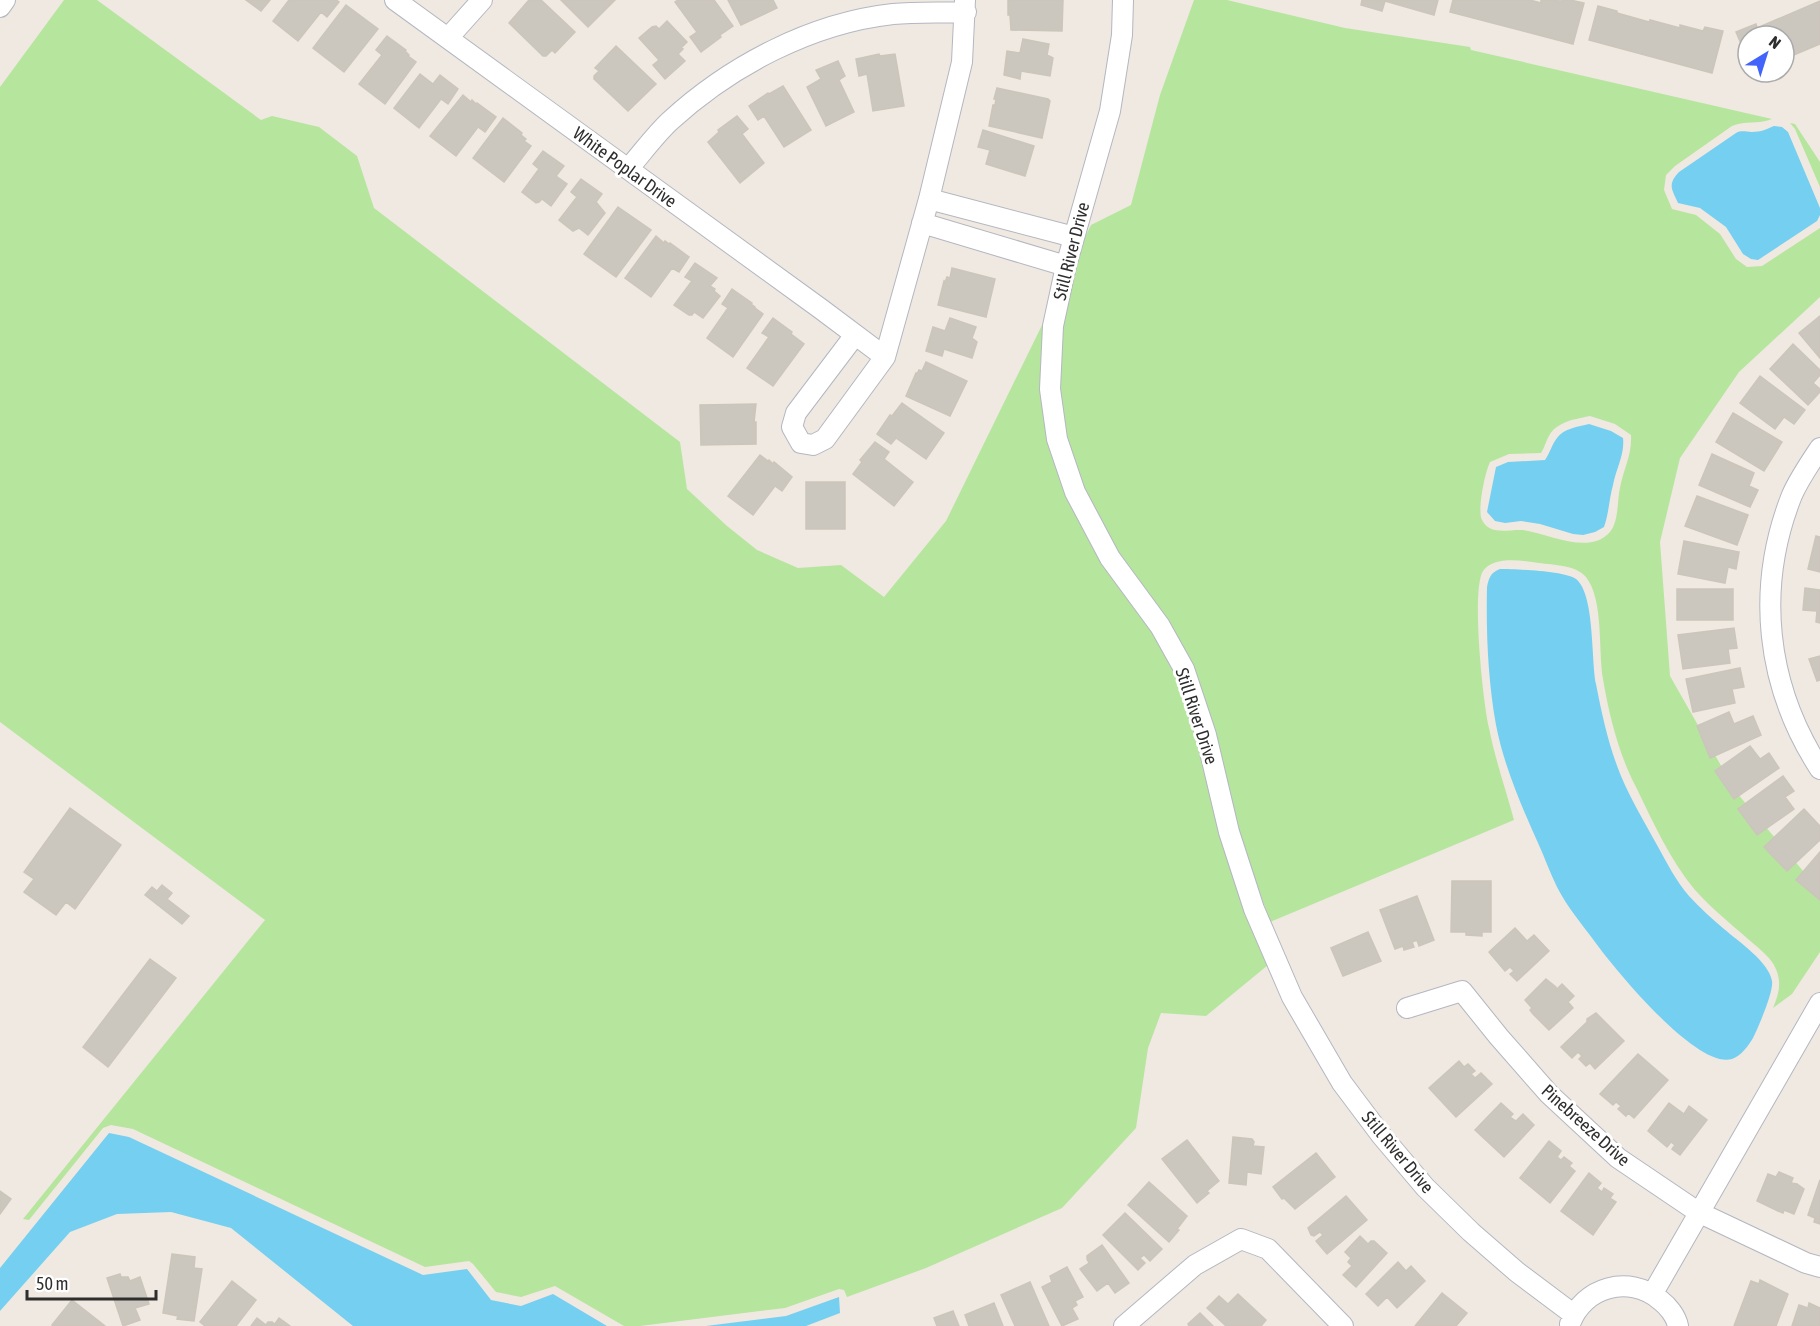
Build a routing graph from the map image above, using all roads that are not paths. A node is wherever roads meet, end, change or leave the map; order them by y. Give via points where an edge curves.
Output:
1 (5, 0) edge
2 (395, 0) edge
3 (482, 0) edge
4 (1123, 0) edge
5 (965, 6) edge
6 (0, 7) edge
7 (448, 38) junction
8 (628, 169) junction
9 (928, 199) junction
10 (1009, 220) junction
11 (922, 223) junction
12 (1074, 237) junction
13 (1003, 247) junction
14 (1066, 266) junction
15 (855, 335) junction
16 (885, 357) junction
17 (1820, 448) edge
18 (1820, 770) edge
19 (1820, 1003) edge
20 (1407, 1008) dead end
21 (1698, 1212) junction
22 (1820, 1267) edge
23 (1653, 1293) junction
24 (1571, 1320) edge
25 (1124, 1326) edge
26 (1344, 1326) edge
27 (1678, 1326) edge

1 - 6 street
2 - 7 street, White Poplar Drive
3 - 7 street
4 - 12 street, Still River Drive via 1122,35 1110,111
5 - 8 street via 840,24 767,52 705,91 669,122
5 - 9 street via 962,62
7 - 8 street, White Poplar Drive
8 - 15 street, White Poplar Drive
9 - 10 street
9 - 11 street
10 - 12 street
10 - 13 street
11 - 13 street
11 - 16 street
12 - 14 street, Still River Drive
13 - 14 street
14 - 24 street, Still River Drive via 1053,326 1050,389 1057,439 1075,492 1110,558 1160,626 1184,669 1254,909 1292,997 1342,1083 1425,1187
15 - 16 street, White Poplar Drive
15 - 16 street via 796,413 792,427 801,443 813,446 825,439
17 - 18 street via 1793,493 1785,516 1770,593 1770,633 1779,679 1792,719
19 - 21 street
20 - 21 street, Pinebreeze Drive via 1462,991 1549,1094 1618,1158
21 - 22 street, Pinebreeze Drive
21 - 23 street
23 - 24 street via 1636,1287 1600,1290 1585,1300
23 - 27 street via 1667,1305
25 - 26 street via 1195,1265 1241,1239 1268,1249

